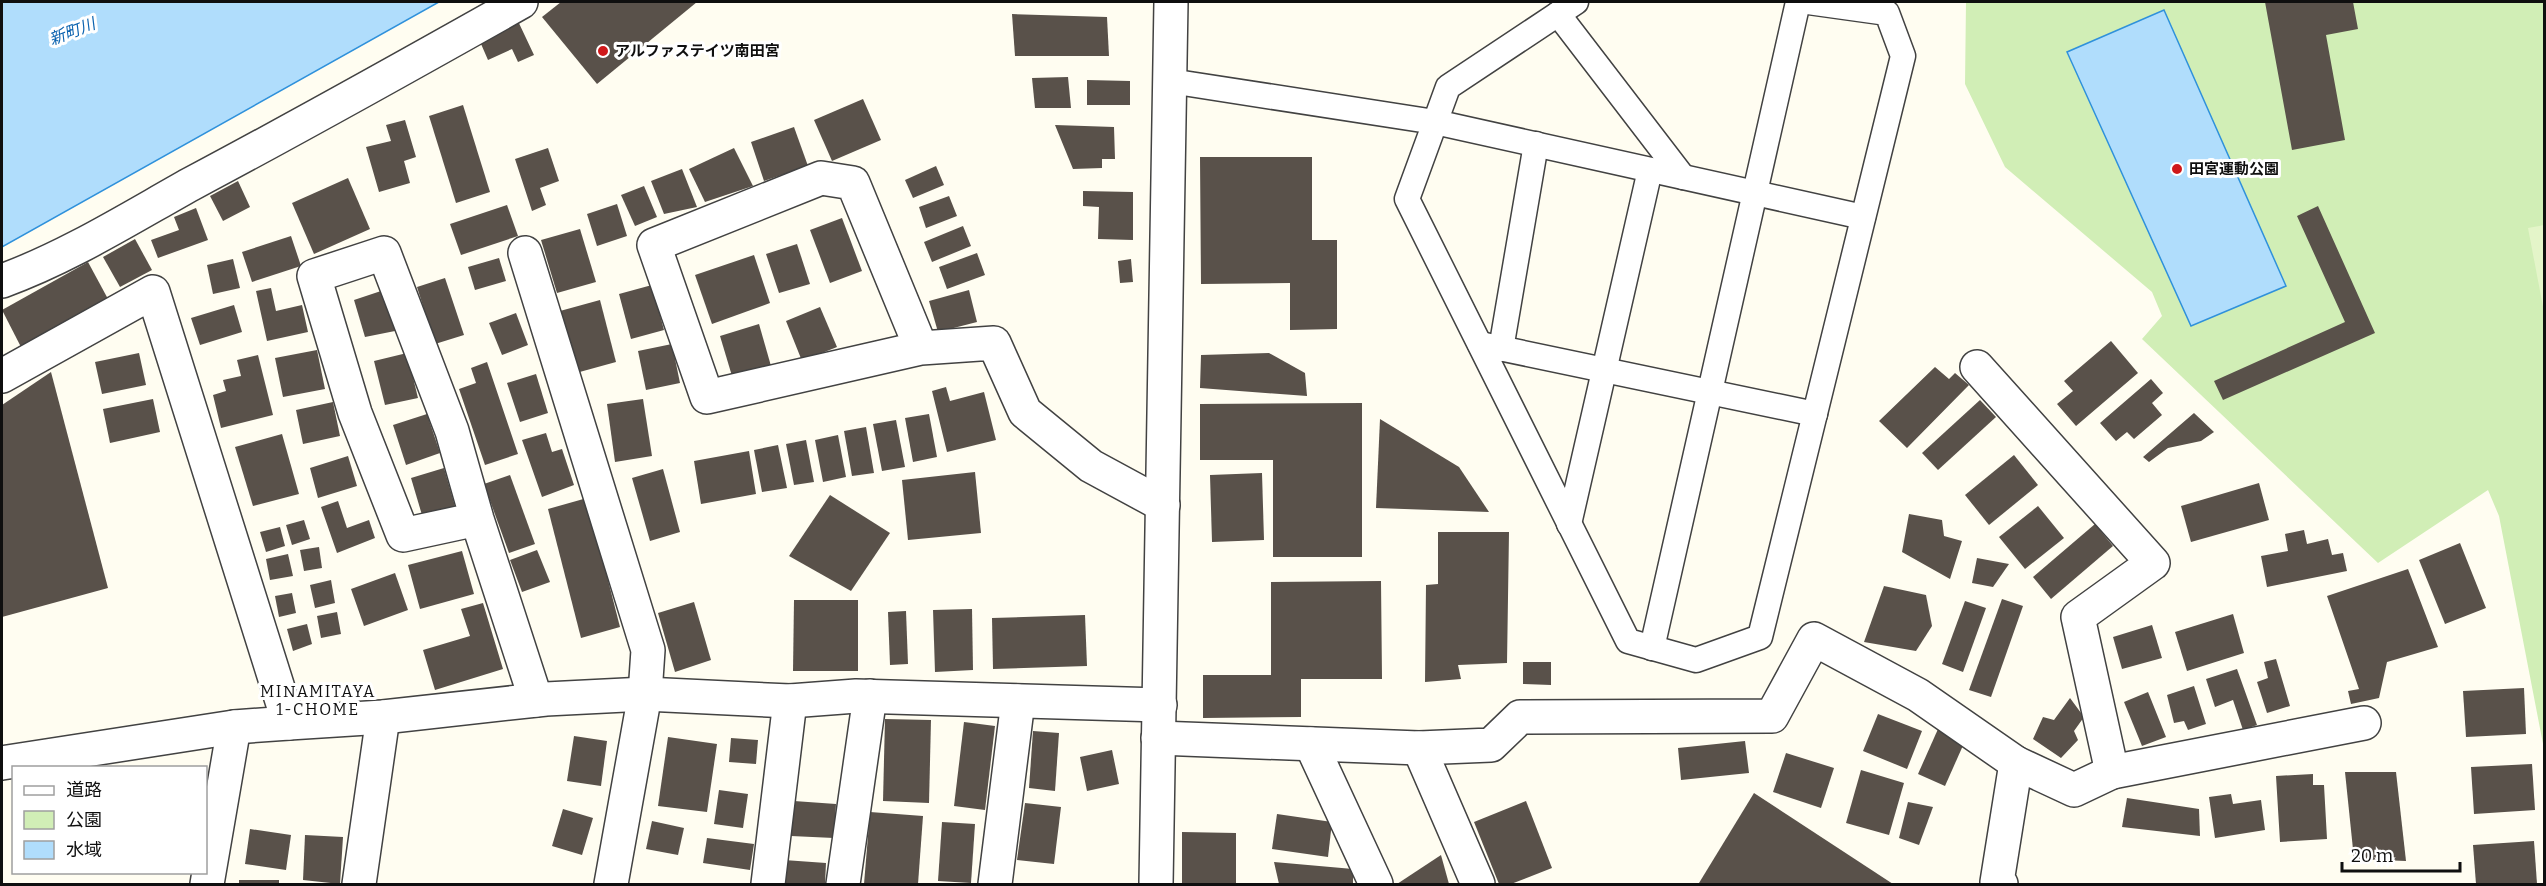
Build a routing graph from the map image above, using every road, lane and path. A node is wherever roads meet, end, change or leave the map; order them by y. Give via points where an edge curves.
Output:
1 (521, 2) edge
2 (1171, 2) edge
3 (1798, 2) edge
4 (1808, 2) edge
5 (1567, 8) edge
6 (1170, 81) junction
7 (1435, 122) junction
8 (1536, 144) junction
9 (1650, 170) junction
10 (1683, 177) junction
11 (1755, 193) junction
12 (1863, 217) junction
13 (525, 253) dead end
14 (2, 280) edge
15 (1490, 347) junction
16 (921, 348) junction
17 (1977, 367) dead end
18 (1604, 371) junction
19 (2, 376) edge
20 (1710, 392) junction
21 (1815, 414) junction
22 (1163, 505) junction
23 (477, 519) junction
24 (1569, 524) junction
25 (1652, 648) junction
26 (645, 694) junction
27 (870, 696) junction
28 (536, 700) junction
29 (790, 701) junction
30 (1018, 701) junction
31 (1160, 705) junction
32 (383, 717) junction
33 (289, 723) junction
34 (2364, 723) dead end
35 (234, 727) junction
36 (1158, 738) junction
37 (1311, 744) junction
38 (1419, 748) junction
39 (2, 763) edge
40 (2016, 763) junction
41 (2112, 772) junction
42 (207, 885) edge
43 (359, 885) edge
44 (611, 885) edge
45 (768, 885) edge
46 (843, 885) edge
47 (995, 885) edge
48 (1156, 885) edge
49 (1376, 885) edge
50 (1478, 885) edge
51 (2001, 885) edge

1 - 14 street via 66,253 36,269
2 - 6 street
3 - 11 lane
4 - 12 lane via 1887,13 1903,56
5 - 7 lane via 1448,87
5 - 10 lane
6 - 7 lane
6 - 22 street
7 - 8 lane
7 - 15 lane via 1407,199
8 - 9 lane
8 - 15 lane
9 - 10 lane
9 - 18 lane
10 - 11 lane
11 - 12 lane
11 - 20 lane
12 - 21 lane
13 - 26 street via 648,650
15 - 18 lane
15 - 24 lane
16 - 16 street via 854,183 821,178 654,245 707,398
16 - 22 street via 994,343 1025,412 1091,466
17 - 41 street via 2153,563 2078,617
18 - 20 lane
18 - 24 lane
19 - 33 street via 153,292
20 - 21 lane
20 - 25 lane
21 - 25 lane via 1760,637 1696,660
22 - 31 street
23 - 23 street via 452,431 384,253 314,276 356,413 403,535
23 - 28 street
24 - 25 lane via 1628,641
26 - 28 street
26 - 29 street
26 - 44 street
27 - 29 street
27 - 30 street
27 - 46 street
28 - 32 street
29 - 45 street
30 - 31 street
30 - 47 street
31 - 36 street
32 - 33 street
32 - 43 street
33 - 35 street
34 - 41 street
35 - 39 street
35 - 42 street
36 - 37 street
36 - 48 street
37 - 38 street
37 - 49 street
38 - 40 street via 1491,745 1520,717 1772,716 1814,639 1918,695
38 - 50 street
40 - 41 street via 2074,790
40 - 51 street via 1997,882

